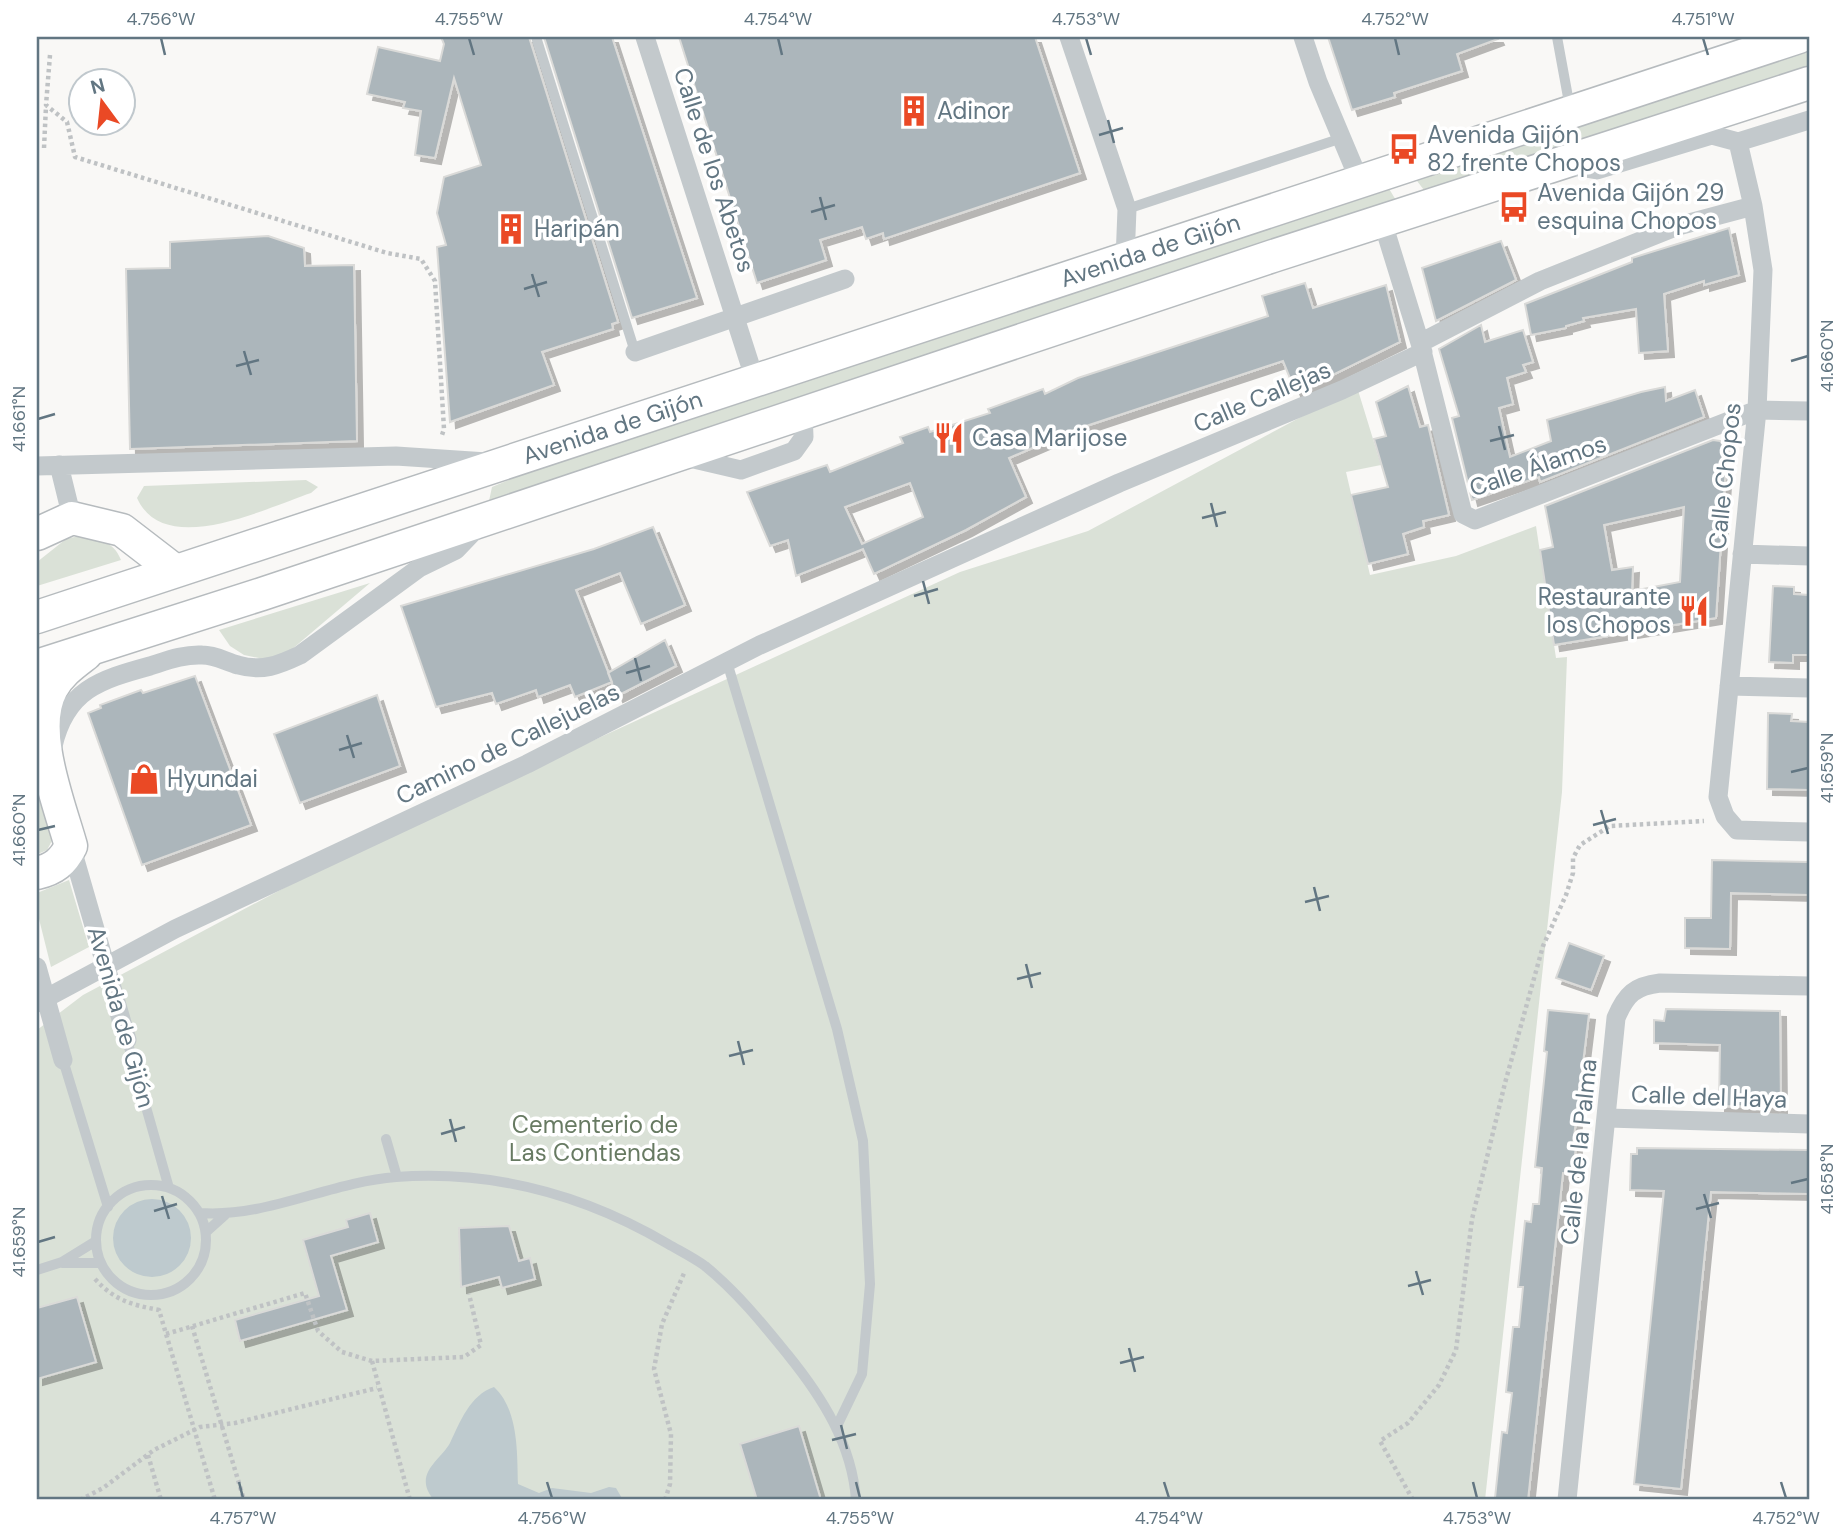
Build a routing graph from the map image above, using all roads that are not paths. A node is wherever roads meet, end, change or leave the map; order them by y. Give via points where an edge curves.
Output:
1 (536, 37) edge
2 (645, 37) edge
3 (1069, 37) edge
4 (1303, 37) edge
5 (1557, 37) edge
6 (1799, 37) edge
7 (1809, 83) edge
8 (1571, 112) junction
9 (1809, 120) edge
10 (1342, 138) junction
11 (1738, 142) junction
12 (1564, 164) junction
13 (1360, 182) junction
14 (1753, 206) junction
15 (1127, 209) junction
16 (1382, 220) junction
17 (1125, 260) junction
18 (845, 279) dead end
19 (736, 319) junction
20 (1422, 347) junction
21 (635, 352) joint
22 (755, 380) junction
23 (1757, 410) junction
24 (1809, 411) edge
25 (503, 463) junction
26 (59, 465) junction
27 (37, 466) edge
28 (1119, 483) joint
29 (344, 516) junction
30 (72, 517) junction
31 (486, 518) junction
32 (37, 534) edge
33 (1742, 554) junction
34 (1809, 556) edge
35 (174, 570) junction
36 (37, 617) edge
37 (37, 633) edge
38 (95, 647) junction
39 (727, 662) junction
40 (37, 666) edge
41 (1729, 686) junction
42 (1809, 688) edge
43 (37, 736) edge
44 (49, 767) junction
45 (1809, 832) edge
46 (71, 846) junction
47 (37, 873) edge
48 (105, 964) junction
49 (37, 967) edge
50 (1809, 986) edge
51 (41, 1000) edge
52 (127, 1040) joint
53 (64, 1060) joint
54 (1608, 1118) junction
55 (1809, 1124) edge
56 (386, 1139) dead end
57 (397, 1177) junction
58 (169, 1188) junction
59 (107, 1207) junction
60 (200, 1213) junction
61 (225, 1215) junction
62 (206, 1232) junction
63 (96, 1241) junction
64 (62, 1262) junction
65 (101, 1263) junction
66 (37, 1270) edge
67 (836, 1426) junction
68 (856, 1500) edge
69 (1567, 1500) edge

1 - 21 lane
2 - 19 street, Calle de los Abetos
3 - 15 street
4 - 10 street
5 - 8 lane
6 - 8 highway, Avenida de Gijón
7 - 12 highway, Avenida de Gijón
8 - 13 highway, Avenida de Gijón
9 - 11 street, Avenida de Gijón
10 - 13 street
10 - 15 lane
11 - 12 street, Avenida de Gijón via 1712,135 1597,170
11 - 14 street, Calle Chopos
12 - 16 highway, Avenida de Gijón
13 - 17 highway, Avenida de Gijón
14 - 20 street, Calle Callejas via 1678,226 1540,281
14 - 23 street, Calle Chopos via 1763,270
15 - 17 street
16 - 20 street, Calle Álamos
16 - 31 highway, Avenida de Gijón
17 - 22 highway, Avenida de Gijón
18 - 19 street
19 - 21 street
19 - 22 street, Calle de los Abetos
20 - 23 street, Calle Álamos via 1463,514 1475,520
20 - 28 street, Calle Callejas via 1342,390
22 - 25 highway, Avenida de Gijón
23 - 24 street
23 - 33 street, Calle Chopos
25 - 26 street, Avenida de Gijón via 383,456
25 - 29 highway, Avenida de Gijón
26 - 27 street, Avenida de Gijón
26 - 30 street
28 - 39 street, Camino de Callejuelas
29 - 35 highway, Avenida de Gijón
29 - 37 highway via 305,544
30 - 32 highway
30 - 35 highway via 122,530
31 - 38 highway, Avenida de Gijón
31 - 44 street, Avenida de Gijón via 456,550 419,568 281,664 252,668 203,654 95,684 68,707 59,722
33 - 34 street
33 - 41 street, Calle Chopos
35 - 36 highway, Avenida de Gijón
38 - 40 highway, Avenida de Gijón
38 - 44 highway via 63,672 44,708
39 - 48 street, Camino de Callejuelas via 527,764
39 - 67 lane via 834,1017 863,1141 870,1284 862,1374
41 - 42 street
41 - 45 street, Calle Chopos via 1718,797 1725,816 1737,830
43 - 44 highway
44 - 46 highway
46 - 47 highway via 63,861
46 - 48 street, Avenida de Gijón
48 - 51 street, Camino de Callejuelas
48 - 52 street, Avenida de Gijón
49 - 51 street
50 - 54 street, Calle de la Palma via 1639,986 1624,999 1616,1018
51 - 53 street
52 - 58 lane, Avenida de Gijón
53 - 59 lane
54 - 55 street, Calle del Haya
54 - 69 street, Calle de la Palma
56 - 57 lane
57 - 61 lane via 346,1184
57 - 67 lane via 476,1178 554,1191 634,1224 704,1265 750,1308 805,1376
58 - 59 lane via 135,1188
58 - 60 lane via 192,1202
59 - 63 lane
60 - 61 lane
60 - 62 lane
61 - 62 lane
62 - 65 lane via 199,1268 178,1288 164,1293 150,1295 122,1287
63 - 64 lane
63 - 65 lane
64 - 65 lane
64 - 66 lane
67 - 68 lane via 850,1461

